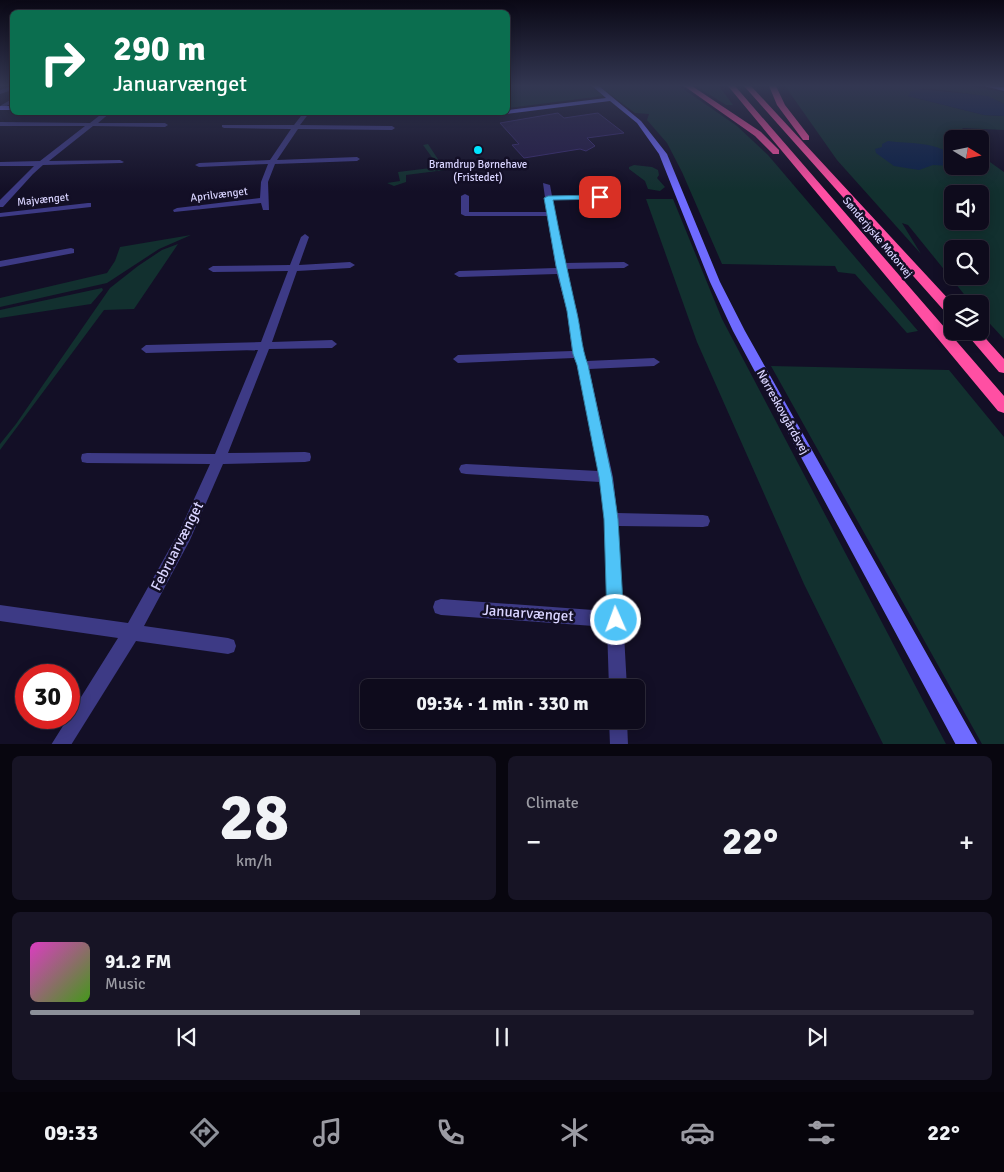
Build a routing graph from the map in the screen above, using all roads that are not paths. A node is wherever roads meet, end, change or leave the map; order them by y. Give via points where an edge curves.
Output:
1 (95, 121) edge
2 (301, 121) edge
3 (638, 121) edge
4 (738, 121) edge
5 (761, 121) edge
6 (778, 121) edge
7 (793, 121) edge
8 (92, 123) junction
9 (0, 124) edge
10 (165, 125) dead end
11 (224, 126) dead end
12 (296, 127) junction
13 (392, 128) dead end
14 (357, 159) dead end
15 (120, 162) dead end
16 (271, 163) junction
17 (0, 164) edge
18 (40, 164) junction
19 (199, 165) dead end
20 (465, 196) dead end
21 (600, 197) dead end
22 (0, 205) edge
23 (88, 205) dead end
24 (177, 210) dead end
25 (551, 214) junction
26 (0, 215) edge
27 (881, 233) junction
28 (306, 237) dead end
29 (71, 251) dead end
30 (0, 264) edge
31 (350, 265) dead end
32 (624, 265) dead end
33 (294, 268) junction
34 (561, 268) junction
35 (213, 269) dead end
36 (459, 274) dead end
37 (910, 296) junction
38 (944, 302) edge
39 (979, 340) edge
40 (332, 344) dead end
41 (265, 346) junction
42 (146, 349) dead end
43 (458, 359) dead end
44 (580, 360) junction
45 (654, 362) dead end
46 (1004, 368) edge
47 (1004, 407) edge
48 (305, 457) dead end
49 (87, 458) dead end
50 (219, 459) junction
51 (466, 469) dead end
52 (606, 477) junction
53 (611, 519) junction
54 (703, 521) dead end
55 (441, 607) dead end
56 (0, 613) edge
57 (616, 620) junction
58 (132, 632) junction
59 (228, 646) dead end
60 (618, 679) edge
61 (618, 729) edge
62 (60, 744) edge
63 (619, 744) edge
64 (968, 744) edge

1 - 8 street, Majvænget
2 - 12 street, Aprilvænget
3 - 64 street, Nørreskovgårdsvej via 663,154 715,282 743,338
4 - 37 highway via 758,134 779,155 863,254
5 - 37 highway, Sønderjyske Motorvej
6 - 27 highway, Sønderjyske Motorvej
7 - 27 highway via 856,196
8 - 9 street
8 - 10 street
8 - 18 street, Majvænget
11 - 12 street
12 - 13 street
12 - 16 street, Aprilvænget
14 - 16 street
15 - 18 street
16 - 19 street
16 - 24 street, Aprilvænget via 265,204
17 - 18 street
18 - 22 street, Majvænget
20 - 25 street via 465,214
21 - 25 street via 547,192
23 - 26 street, Majvænget
25 - 34 street
27 - 38 highway, Sønderjyske Motorvej
28 - 33 street, Februarvænget
29 - 30 street
31 - 33 street
32 - 34 street
33 - 35 street
33 - 41 street, Februarvænget
34 - 36 street
34 - 44 street
37 - 47 highway, Sønderjyske Motorvej
39 - 46 highway
40 - 41 street
41 - 42 street
41 - 50 street, Februarvænget
43 - 44 street
44 - 45 street
44 - 52 street
48 - 50 street
49 - 50 street
50 - 58 street, Februarvænget via 185,534
51 - 52 street
52 - 53 street
53 - 54 street
53 - 57 street
55 - 57 street, Januarvænget
56 - 58 street
57 - 60 street
58 - 59 street
58 - 62 street, Februarvænget
61 - 63 street

